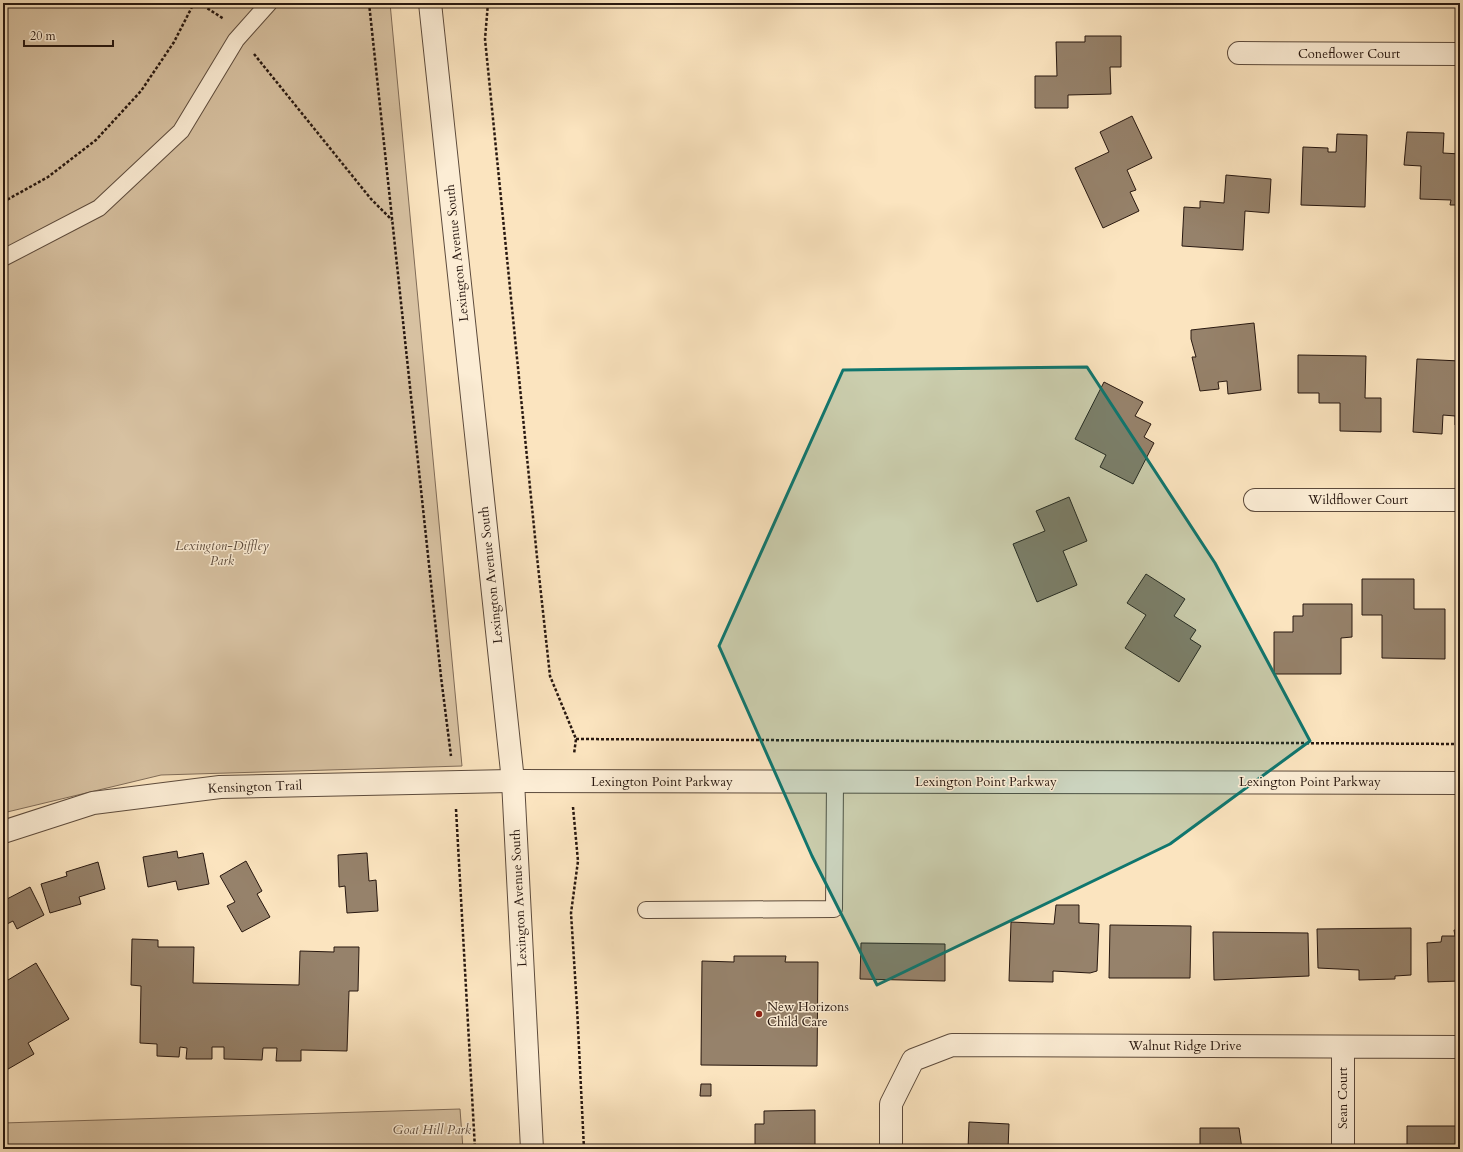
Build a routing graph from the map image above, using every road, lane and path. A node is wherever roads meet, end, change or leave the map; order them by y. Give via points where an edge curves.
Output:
1 (194, 3) edge
2 (199, 3) edge
3 (269, 3) edge
4 (369, 3) edge
5 (430, 3) edge
6 (488, 3) edge
7 (239, 37) junction
8 (1239, 53) dead end
9 (1460, 54) edge
10 (3, 202) edge
11 (392, 220) junction
12 (3, 258) edge
13 (1255, 500) dead end
14 (1460, 500) edge
15 (576, 740) junction
16 (1460, 744) edge
17 (512, 781) junction
18 (455, 782) junction
19 (570, 782) junction
20 (835, 782) junction
21 (1460, 783) edge
22 (3, 832) edge
23 (646, 910) dead end
24 (1343, 1046) junction
25 (1460, 1047) edge
26 (475, 1149) edge
27 (532, 1149) edge
28 (584, 1149) edge
29 (891, 1149) edge
30 (1342, 1149) edge

1 - 10 path via 174,42 141,91 96,140 48,177
2 - 7 path via 222,17
3 - 7 lane
4 - 11 path
5 - 17 street, Lexington Avenue South
6 - 15 path via 485,39 550,676
7 - 11 path via 371,199
7 - 12 lane via 181,132 100,208
8 - 9 street, Coneflower Court
11 - 18 path via 441,676
13 - 14 street, Wildflower Court
15 - 16 path
15 - 19 path
17 - 18 street, Kensington Trail
17 - 19 street, Lexington Point Parkway
17 - 27 street, Lexington Avenue South
18 - 22 street, Kensington Trail via 220,787 93,803
18 - 26 path
19 - 20 street, Lexington Point Parkway
19 - 28 path via 578,861 571,913
20 - 21 street, Lexington Point Parkway
20 - 23 lane via 834,909
24 - 25 street, Walnut Ridge Drive
24 - 29 street, Walnut Ridge Drive via 952,1045 913,1060 891,1104
24 - 30 street, Sean Court

